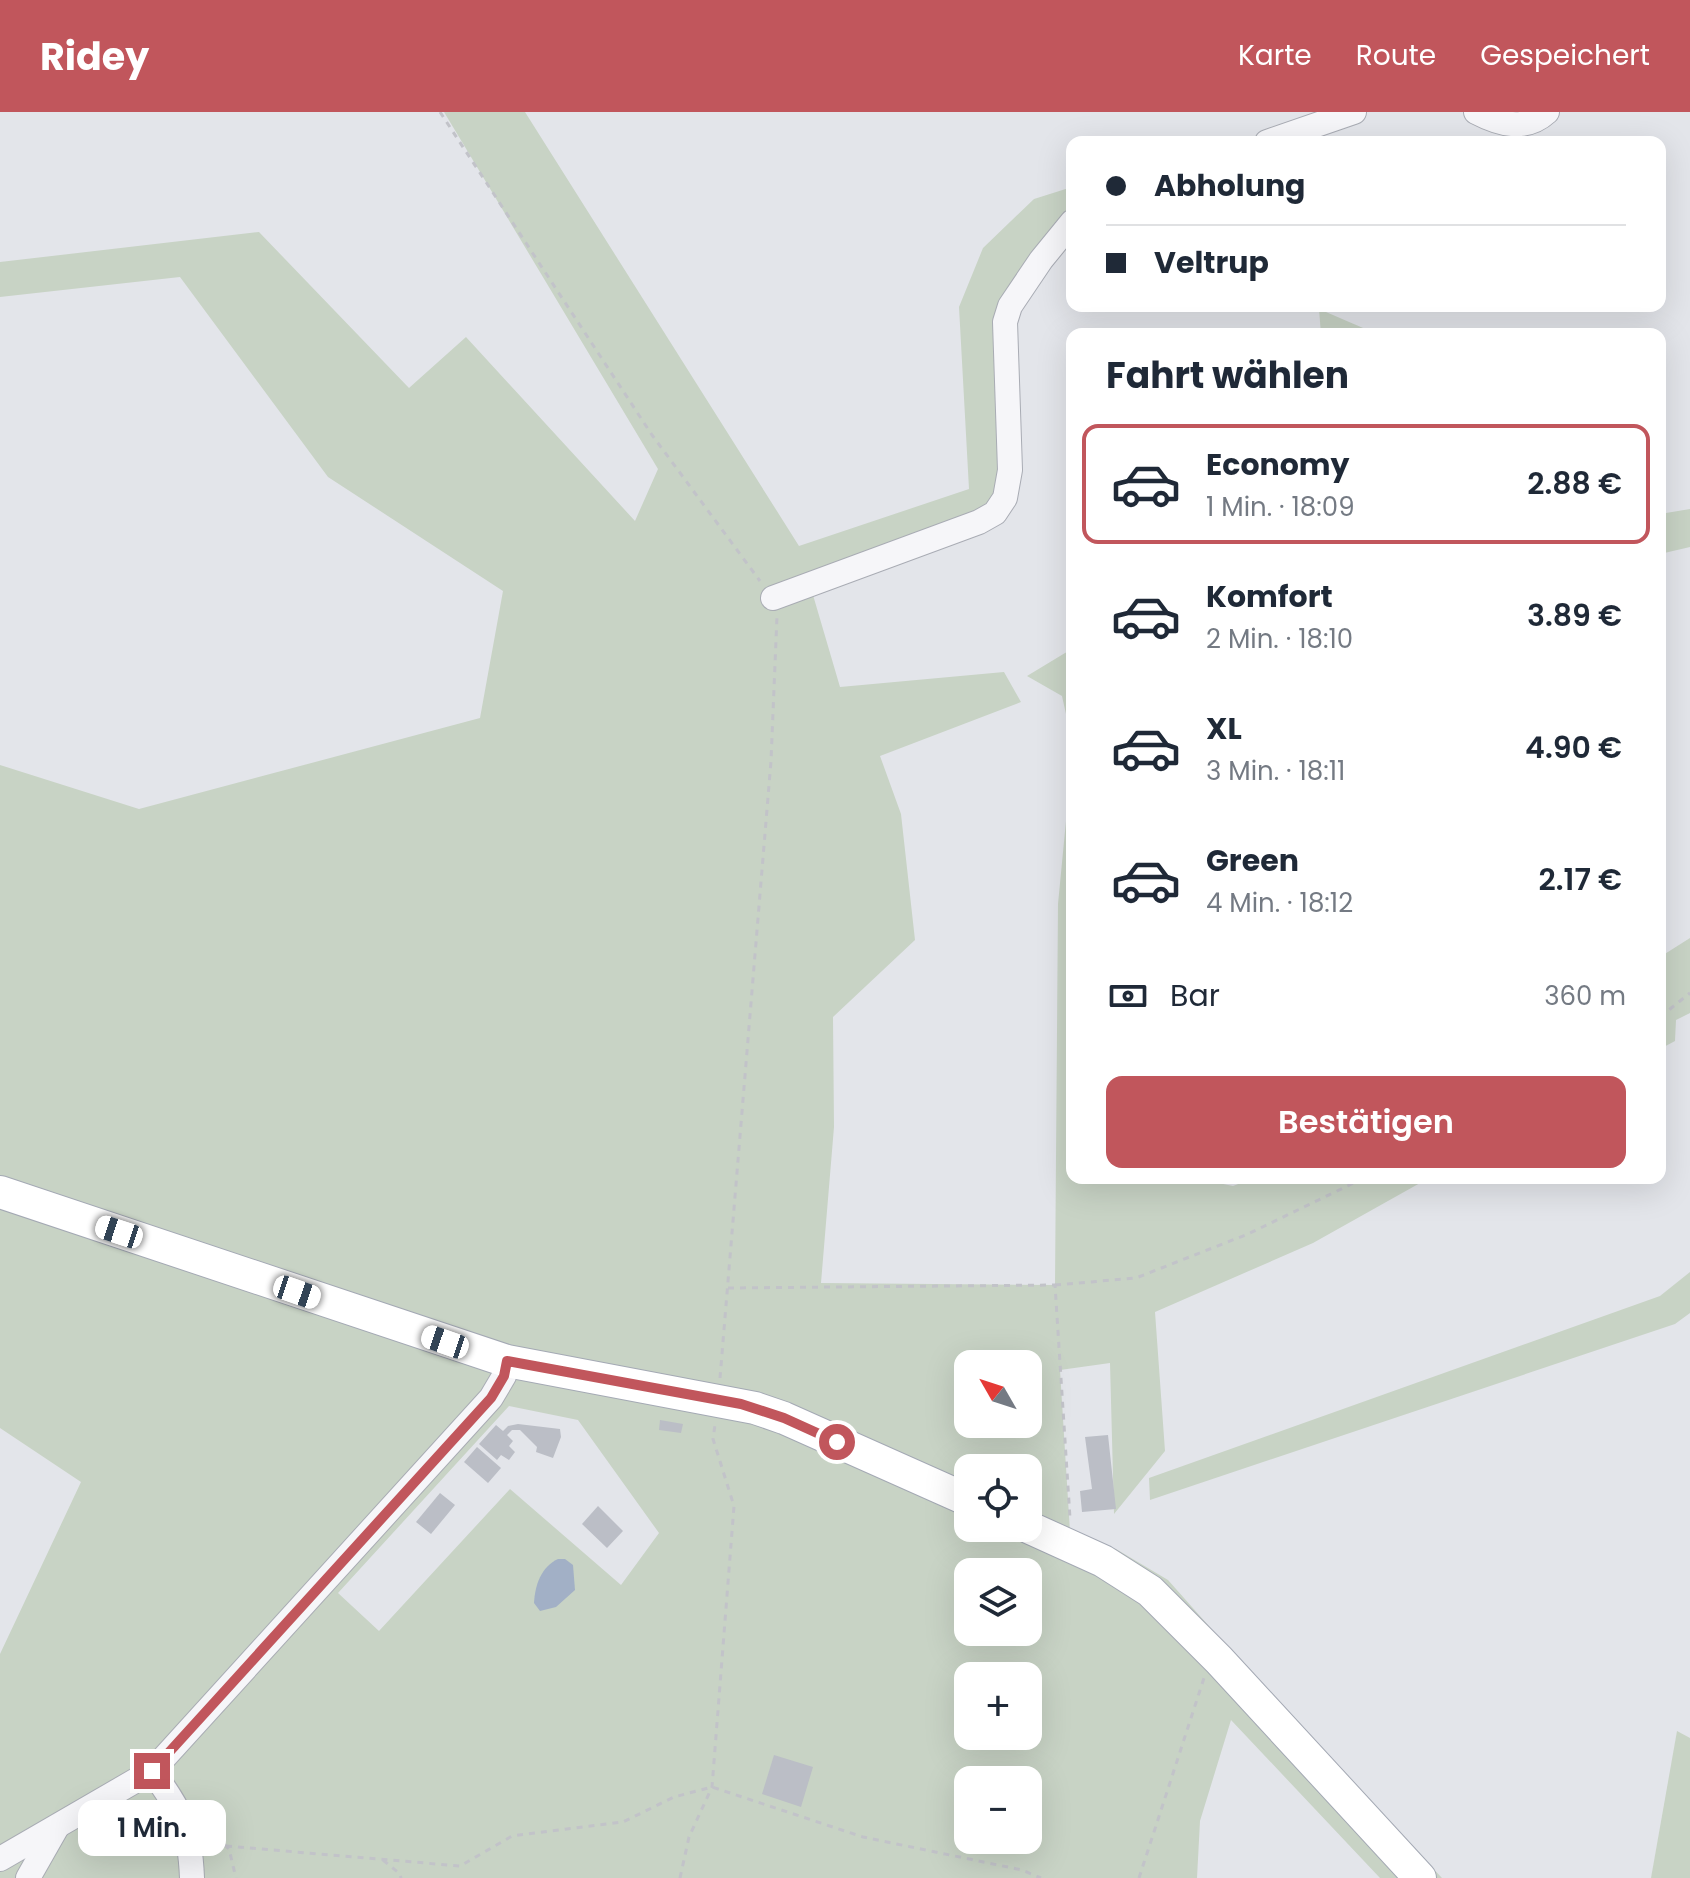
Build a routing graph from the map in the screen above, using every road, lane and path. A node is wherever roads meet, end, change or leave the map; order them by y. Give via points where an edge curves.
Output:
1 (440, 112) edge
2 (1354, 112) edge
3 (1476, 112) edge
4 (1547, 112) edge
5 (1284, 136) edge
6 (1066, 230) edge
7 (773, 598) junction
8 (1690, 993) edge
9 (1666, 1012) edge
10 (1352, 1184) edge
11 (0, 1192) edge
12 (1055, 1285) junction
13 (728, 1288) junction
14 (507, 1361) junction
15 (718, 1399) junction
16 (954, 1494) edge
17 (1042, 1533) edge
18 (1071, 1546) junction
19 (1219, 1660) junction
20 (152, 1771) junction
21 (712, 1787) junction
22 (59, 1825) junction
23 (0, 1859) edge
24 (383, 1860) junction
25 (28, 1878) edge
26 (192, 1878) edge
27 (236, 1878) edge
28 (401, 1878) edge
29 (680, 1878) edge
30 (1041, 1878) edge
31 (1139, 1878) edge
32 (1420, 1878) edge

1 - 7 path via 652,435
2 - 5 lane
3 - 4 lane via 1506,125 1530,124
6 - 7 lane via 1018,291 1005,322 1010,470 1005,498 995,513
7 - 13 path via 777,614 771,761
8 - 9 path
10 - 12 path via 1248,1234 1136,1278
11 - 14 main road
12 - 13 path
12 - 18 path
13 - 15 path
14 - 15 main road
14 - 20 lane via 491,1398
15 - 16 main road via 784,1418
15 - 21 path via 713,1439 734,1506
17 - 18 main road
18 - 19 main road via 1150,1591
19 - 31 path via 1206,1671
19 - 32 main road
20 - 22 lane
20 - 26 lane via 185,1826
21 - 24 path via 674,1797 623,1822 512,1836 460,1866
21 - 29 path via 689,1837
21 - 30 path via 863,1837
22 - 23 lane
22 - 25 lane
24 - 27 path via 226,1846
24 - 28 path

